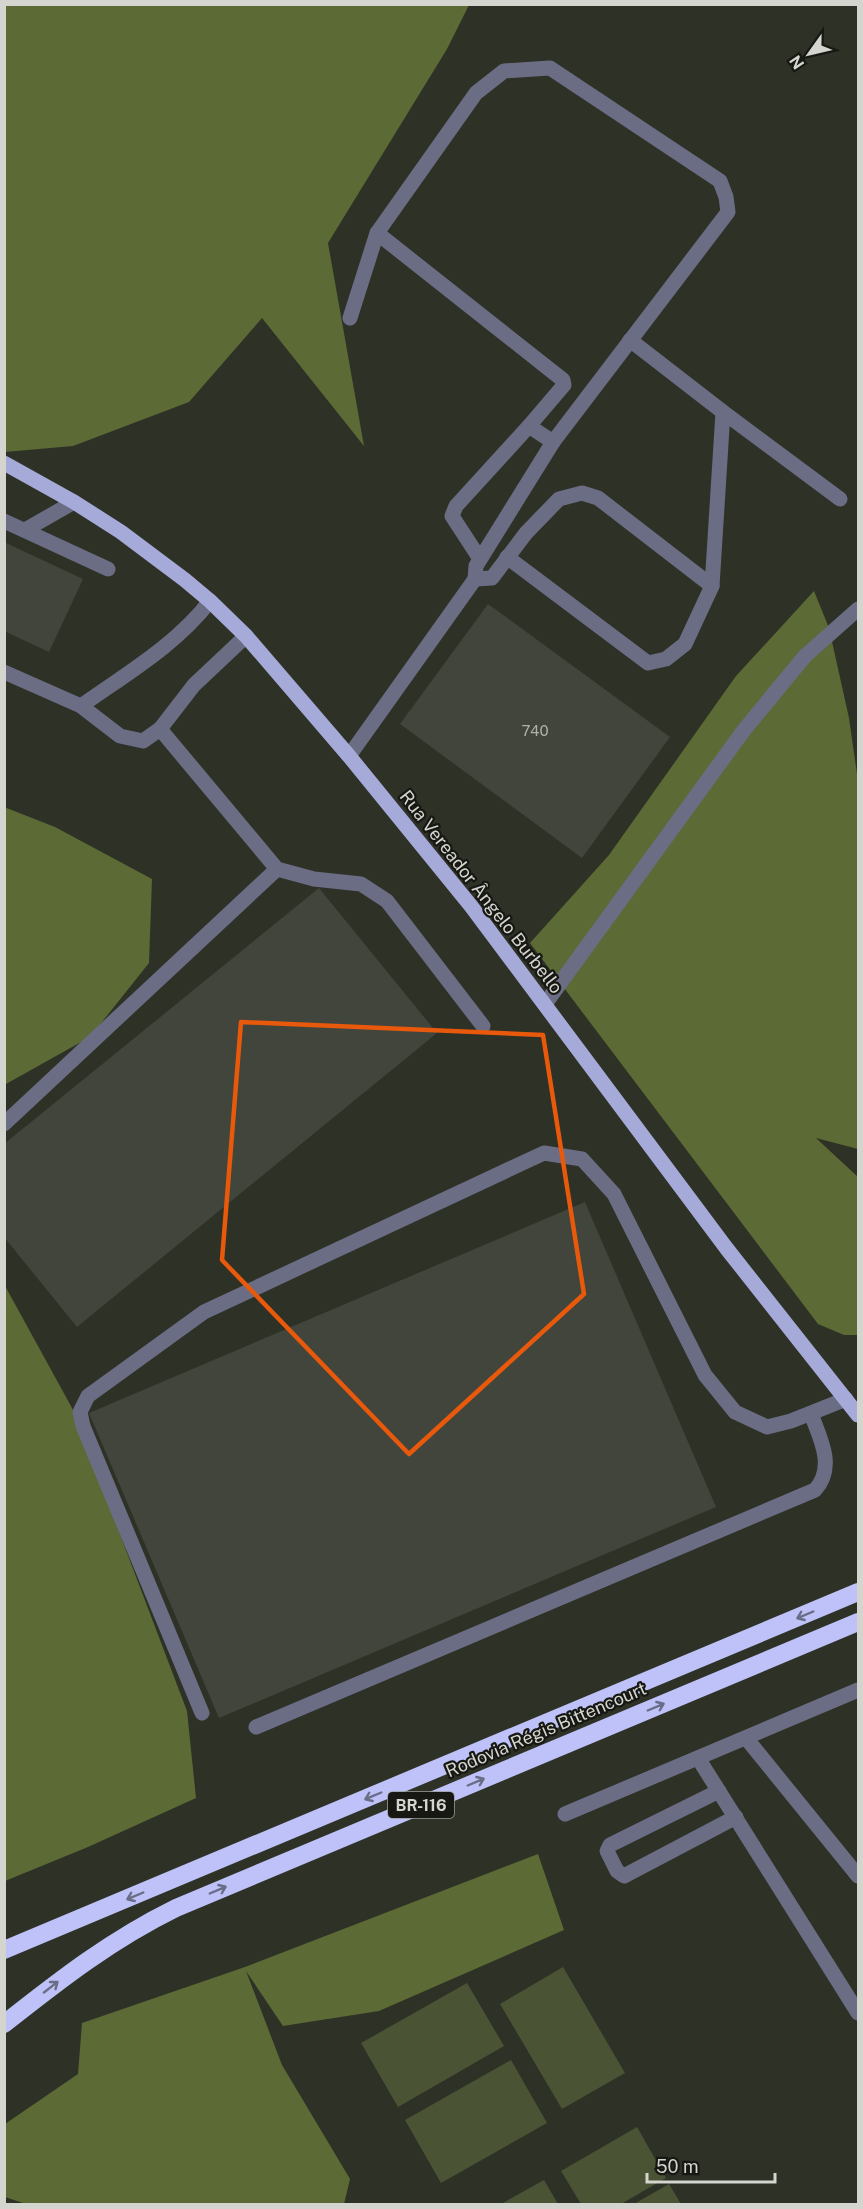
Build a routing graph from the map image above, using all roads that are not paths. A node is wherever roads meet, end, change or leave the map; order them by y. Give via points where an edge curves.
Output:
1 (377, 234) junction
2 (350, 318) dead end
3 (630, 340) junction
4 (723, 412) junction
5 (529, 426) junction
6 (553, 442) junction
7 (4, 463) edge
8 (840, 499) dead end
9 (74, 502) junction
10 (4, 521) edge
11 (25, 530) junction
12 (507, 557) junction
13 (480, 559) junction
14 (108, 569) dead end
15 (475, 579) junction
16 (712, 586) junction
17 (210, 601) junction
18 (858, 609) edge
19 (246, 636) junction
20 (4, 672) edge
21 (81, 706) junction
22 (160, 729) junction
23 (349, 756) junction
24 (277, 869) junction
25 (545, 1004) junction
26 (483, 1026) dead end
27 (4, 1124) edge
28 (846, 1399) junction
29 (811, 1414) junction
30 (858, 1415) edge
31 (858, 1592) edge
32 (858, 1622) edge
33 (858, 1690) edge
34 (202, 1713) dead end
35 (256, 1727) dead end
36 (746, 1738) junction
37 (698, 1758) junction
38 (719, 1791) junction
39 (565, 1815) dead end
40 (736, 1817) junction
41 (858, 1876) edge
42 (4, 1950) edge
43 (858, 2013) edge
44 (4, 2024) edge

1 - 2 street
1 - 3 street via 476,93 504,71 550,69 720,181 726,197 728,212
1 - 5 street via 563,380 564,385
3 - 4 street
3 - 6 street
4 - 8 street
4 - 16 street
5 - 6 street
5 - 13 street via 456,506 452,516
6 - 13 street
7 - 9 main road, Rua Vereador Ângelo Burbello
9 - 11 street
9 - 17 main road, Rua Vereador Ângelo Burbello via 144,549
10 - 11 street
11 - 14 street
12 - 15 street via 492,578
12 - 16 street via 559,499 582,493 598,498
12 - 16 street via 648,663 666,659 685,644
13 - 15 street
15 - 23 street
17 - 19 main road, Rua Vereador Ângelo Burbello
17 - 21 street via 154,656
18 - 25 street via 806,656 744,730
19 - 22 street via 194,684
19 - 23 main road, Rua Vereador Ângelo Burbello
20 - 21 street
21 - 22 street via 120,736 143,741
22 - 24 street
23 - 25 main road, Rua Vereador Ângelo Burbello
24 - 26 street via 314,879 361,884 387,901
24 - 27 street
25 - 28 main road, Rua Vereador Ângelo Burbello via 727,1249
28 - 29 street
28 - 30 main road, Rua Vereador Ângelo Burbello
29 - 34 street via 767,1427 735,1412 705,1375 614,1194 582,1159 544,1153 204,1312 88,1396 80,1412
29 - 35 street via 826,1453 824,1480 815,1490
31 -> 42 highway, Rodovia Régis Bittencourt / BR-116
44 -> 32 highway, Rodovia Régis Bittencourt / BR-116 via 92,1956 176,1908
33 - 36 street
36 - 37 street
36 - 41 street
37 - 38 street
37 - 39 street
38 - 40 street
38 - 40 street via 610,1845 607,1851 616,1871 624,1876
40 - 43 street

